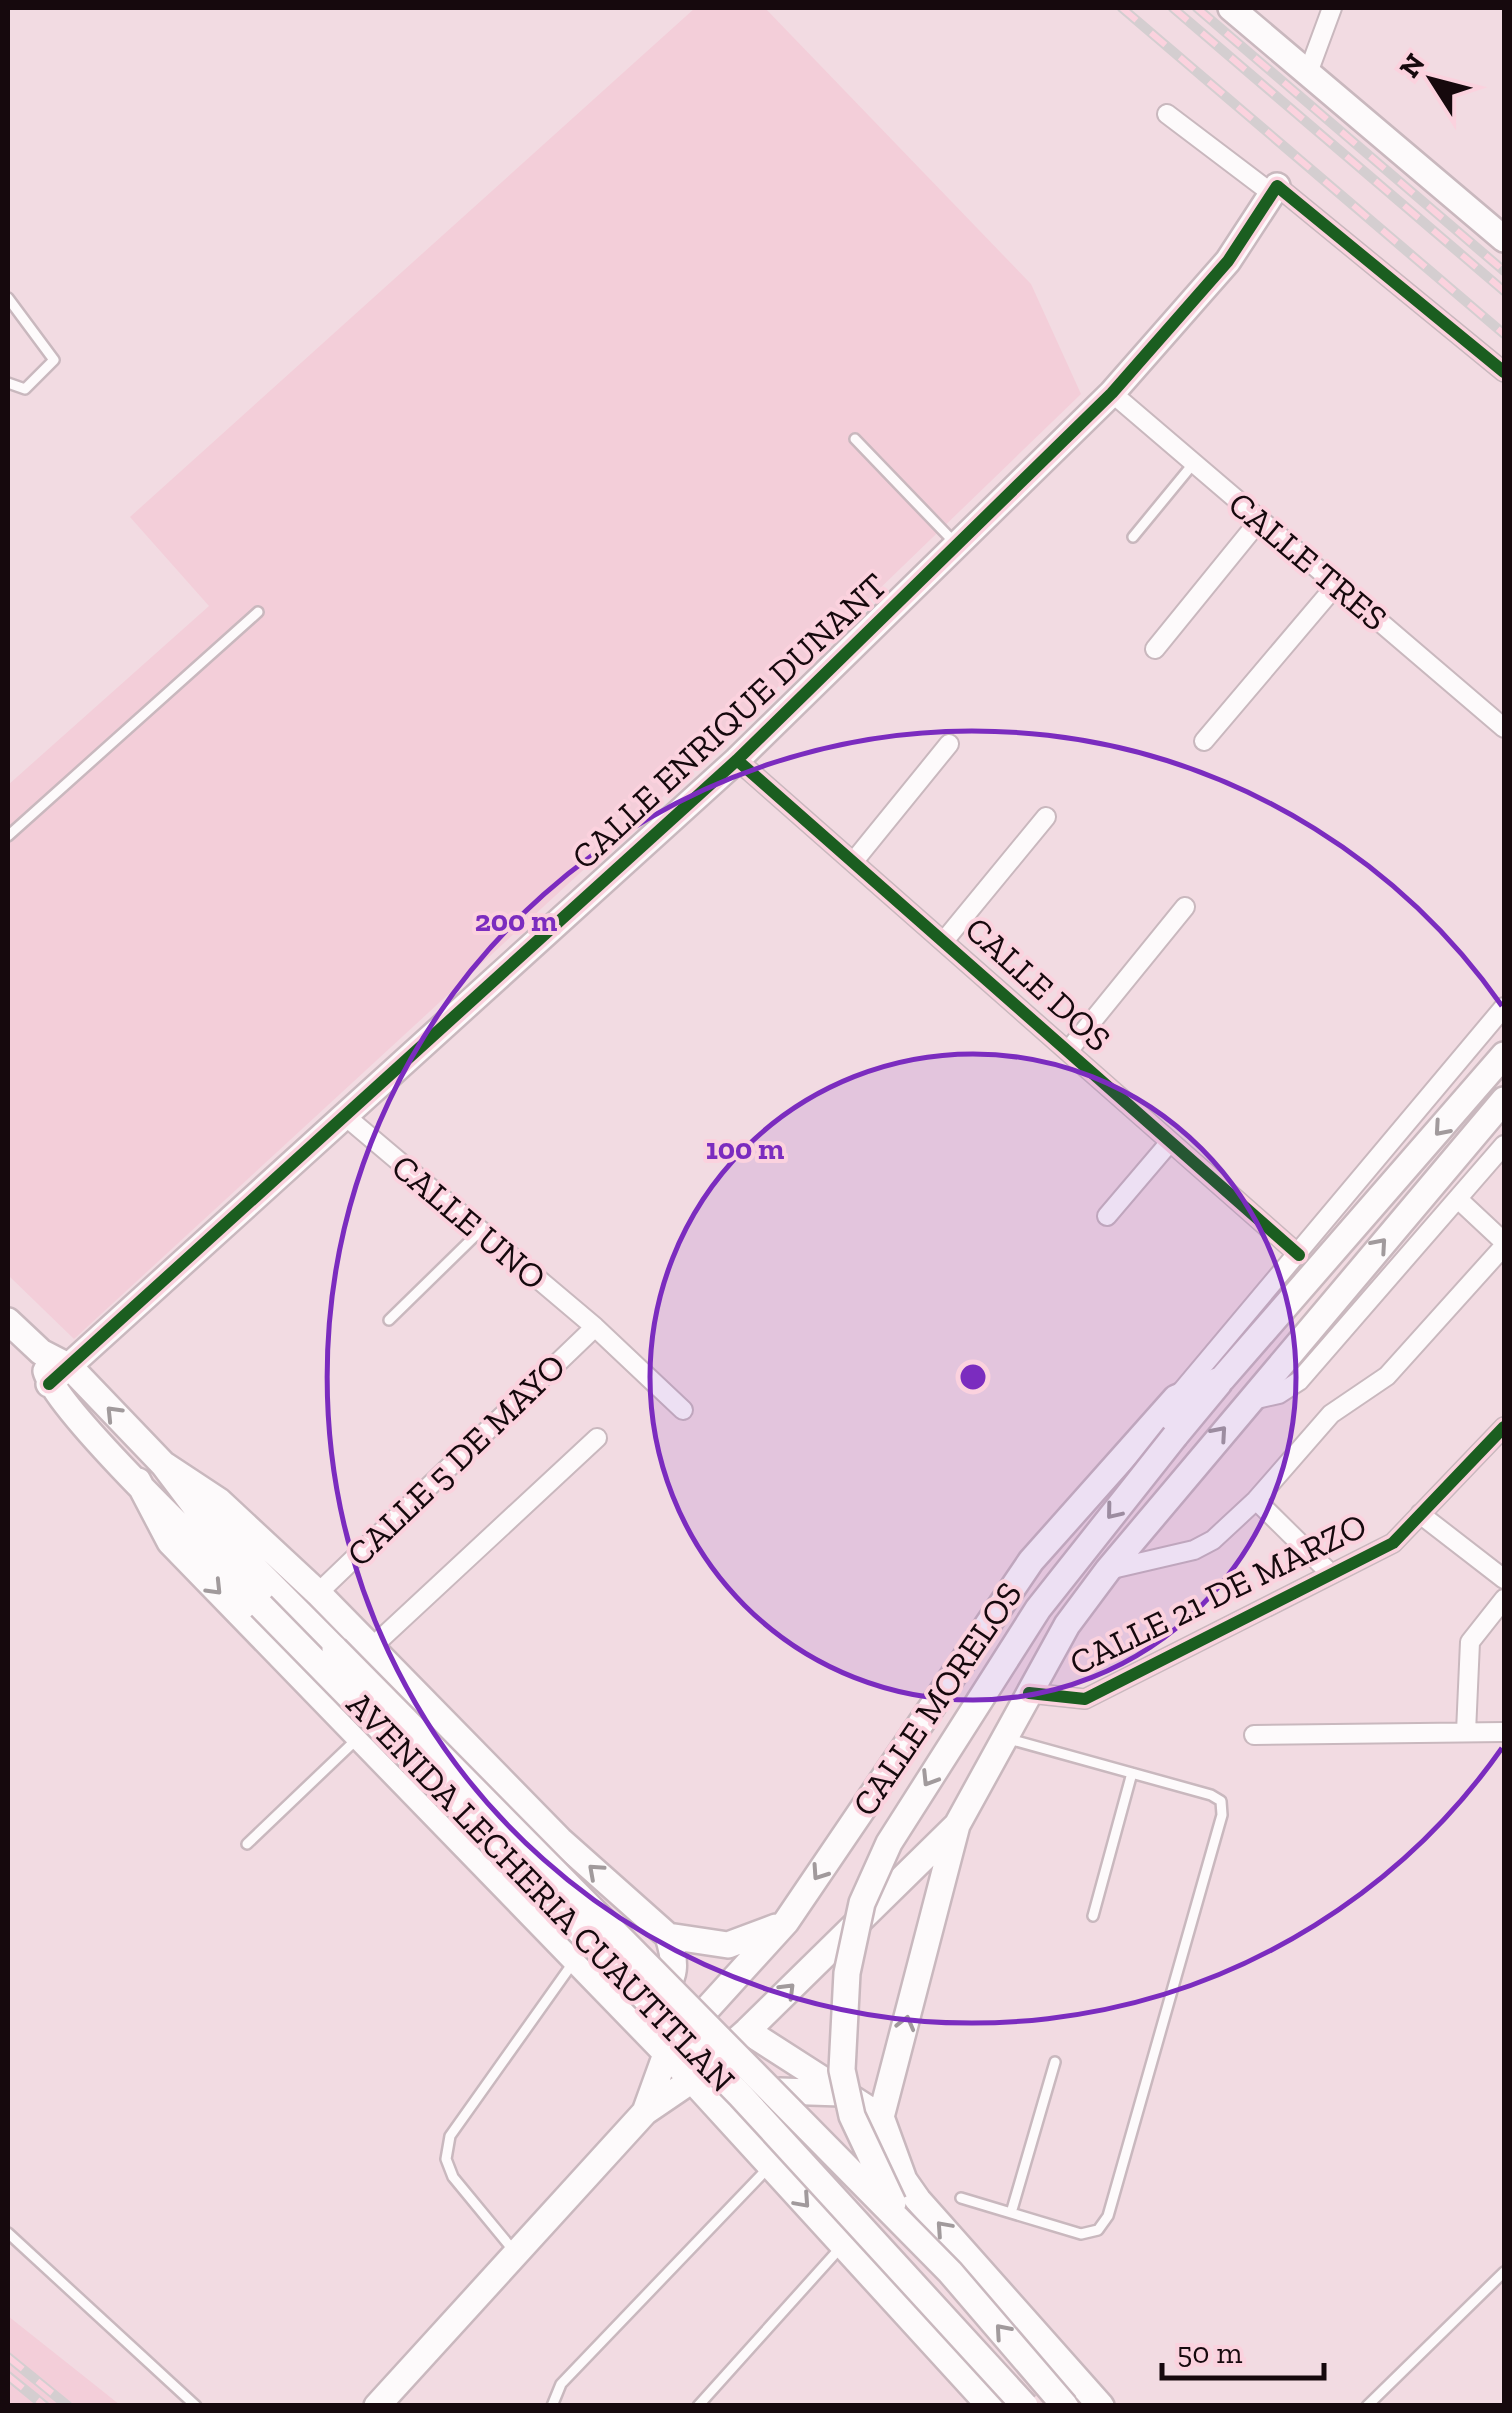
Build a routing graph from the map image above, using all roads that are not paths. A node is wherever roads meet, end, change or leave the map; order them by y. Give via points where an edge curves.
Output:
1 (1230, 8) edge
2 (1332, 8) edge
3 (1308, 73) junction
4 (1167, 114) dead end
5 (1273, 189) junction
6 (1504, 239) edge
7 (8, 298) edge
8 (1504, 372) edge
9 (8, 384) edge
10 (1112, 393) junction
11 (855, 439) dead end
12 (1192, 464) junction
13 (1259, 520) junction
14 (1133, 537) dead end
15 (956, 545) junction
16 (1337, 584) junction
17 (258, 612) dead end
18 (1155, 649) dead end
19 (1504, 728) edge
20 (1204, 741) dead end
21 (950, 744) dead end
22 (737, 760) junction
23 (1046, 817) dead end
24 (8, 836) edge
25 (854, 861) junction
26 (1185, 907) dead end
27 (944, 940) junction
28 (1504, 1007) edge
29 (1068, 1051) junction
30 (1504, 1055) edge
31 (1504, 1100) edge
32 (344, 1115) junction
33 (1170, 1142) junction
34 (1504, 1145) edge
35 (1458, 1200) junction
36 (1107, 1216) dead end
37 (479, 1232) junction
38 (1504, 1244) edge
39 (1299, 1255) junction
40 (389, 1320) dead end
41 (8, 1321) edge
42 (594, 1327) junction
43 (41, 1352) junction
44 (70, 1367) junction
45 (1226, 1375) junction
46 (50, 1384) junction
47 (1252, 1396) junction
48 (1176, 1398) junction
49 (683, 1410) dead end
50 (1502, 1433) edge
51 (597, 1438) dead end
52 (162, 1464) junction
53 (138, 1481) junction
54 (1256, 1500) junction
55 (1420, 1514) junction
56 (1108, 1570) junction
57 (1331, 1574) junction
58 (1504, 1580) edge
59 (318, 1594) junction
60 (1504, 1599) edge
61 (371, 1648) junction
62 (1029, 1692) junction
63 (1466, 1732) junction
64 (1504, 1732) edge
65 (1254, 1734) dead end
66 (360, 1737) junction
67 (1004, 1737) junction
68 (1132, 1773) junction
69 (957, 1824) junction
70 (246, 1844) dead end
71 (1093, 1916) dead end
72 (786, 1922) junction
73 (668, 1936) junction
74 (575, 1959) junction
75 (628, 2014) junction
76 (746, 2031) junction
77 (666, 2054) junction
78 (1056, 2062) dead end
79 (692, 2080) junction
80 (846, 2094) junction
81 (645, 2112) junction
82 (882, 2117) junction
83 (748, 2140) junction
84 (771, 2166) junction
85 (961, 2198) dead end
86 (1011, 2213) junction
87 (8, 2232) edge
88 (843, 2245) junction
89 (515, 2254) junction
90 (1504, 2272) edge
91 (967, 2343) junction
92 (196, 2406) edge
93 (377, 2406) edge
94 (552, 2406) edge
95 (698, 2406) edge
96 (990, 2406) edge
97 (1025, 2406) edge
98 (1065, 2406) edge
99 (1101, 2406) edge
100 (1367, 2406) edge

1 - 3 main road
2 - 3 street
3 - 6 main road
4 - 5 street
5 - 8 street
5 - 10 main road, CALLE ENRIQUE DUNANT via 1228,261
7 - 9 lane via 54,360 24,389
10 - 12 street, CALLE TRES
10 - 15 main road, CALLE ENRIQUE DUNANT
11 - 15 lane
12 - 13 street, CALLE TRES
12 - 14 lane
13 - 16 street, CALLE TRES
13 - 18 street
15 - 22 main road, CALLE ENRIQUE DUNANT
16 - 19 street, CALLE TRES
16 - 20 street
17 - 24 lane
21 - 25 street
22 - 25 street, CALLE DOS
22 - 32 main road, CALLE ENRIQUE DUNANT
23 - 27 street
25 - 27 street, CALLE DOS
26 - 29 street
27 - 29 street, CALLE DOS
28 - 39 street
29 - 33 street, CALLE DOS
30 -> 45 main road
47 -> 31 main road, CALLE MORELOS
32 - 37 street, CALLE UNO
32 - 44 main road, CALLE ENRIQUE DUNANT
33 - 36 street
33 - 39 street, CALLE DOS
34 - 35 street
35 - 38 street
35 - 47 street via 1299,1380 1279,1394
37 - 40 lane
37 - 42 street, CALLE UNO
38 - 54 street via 1387,1376 1331,1414
39 - 48 street
41 - 43 main road
42 - 49 street, CALLE UNO
42 - 59 street, CALLE 5 DE MAYO
43 - 44 main road
43 - 46 main road
44 - 46 main road, CALLE ENRIQUE DUNANT
52 -> 44 main road
45 - 48 main road, CALLE MORELOS
45 -> 91 main road, bridge via 1038,1609 889,1843 862,1904 842,2024 852,2116
46 - 53 main road, AVENIDA LECHERIA CUAUTITLAN
56 -> 47 main road, CALLE MORELOS
48 -> 72 main road, CALLE MORELOS via 1031,1561
50 - 55 street, CALLE 21 DE MARZO
51 - 61 street
52 - 59 main road via 219,1502
98 -> 52 main road, AVENIDA LECHERIA CUAUTITLAN, bridge via 950,2272 200,1513
53 -> 66 main road via 170,1542
53 - 91 main road, AVENIDA LECHERIA CUAUTITLAN, bridge via 742,2096
54 - 56 street via 1194,1550
54 - 57 street
55 - 57 street, CALLE 21 DE MARZO via 1392,1542
55 - 58 street
56 - 62 main road, CALLE MORELOS
57 - 62 street, CALLE 21 DE MARZO via 1084,1699
59 - 61 main road
60 - 63 street via 1470,1642
73 -> 61 main road via 560,1840
62 - 67 main road, CALLE MORELOS
63 - 64 street
63 - 65 street
66 - 70 lane
66 - 74 main road
67 - 68 lane
67 - 69 main road, CALLE MORELOS
68 - 71 lane
68 - 86 lane via 1211,1795 1221,1801 1222,1816 1108,2216 1098,2230 1081,2234
76 -> 69 main road, CALLE MORELOS
82 -> 69 main road
72 - 73 main road via 728,1944
72 - 77 main road, CALLE MORELOS
73 - 75 main road via 675,1958 671,1982
74 - 75 main road
74 - 89 lane via 450,2136 446,2159 452,2177
75 - 77 main road
76 - 79 main road, CALLE MORELOS
76 - 80 main road
77 - 79 main road
77 - 81 main road
78 - 86 lane
79 - 81 main road, CALLE MORELOS
79 - 83 main road
80 - 82 main road
80 - 83 main road via 780,2091 759,2108
81 - 89 main road
99 -> 82 main road via 918,2200
83 - 84 main road
84 -> 88 main road
84 - 94 lane via 561,2384
85 - 86 lane
87 - 92 lane
88 - 95 lane
88 - 96 main road
89 - 93 main road
90 - 100 lane
91 - 97 main road, AVENIDA LECHERIA CUAUTITLAN, bridge

